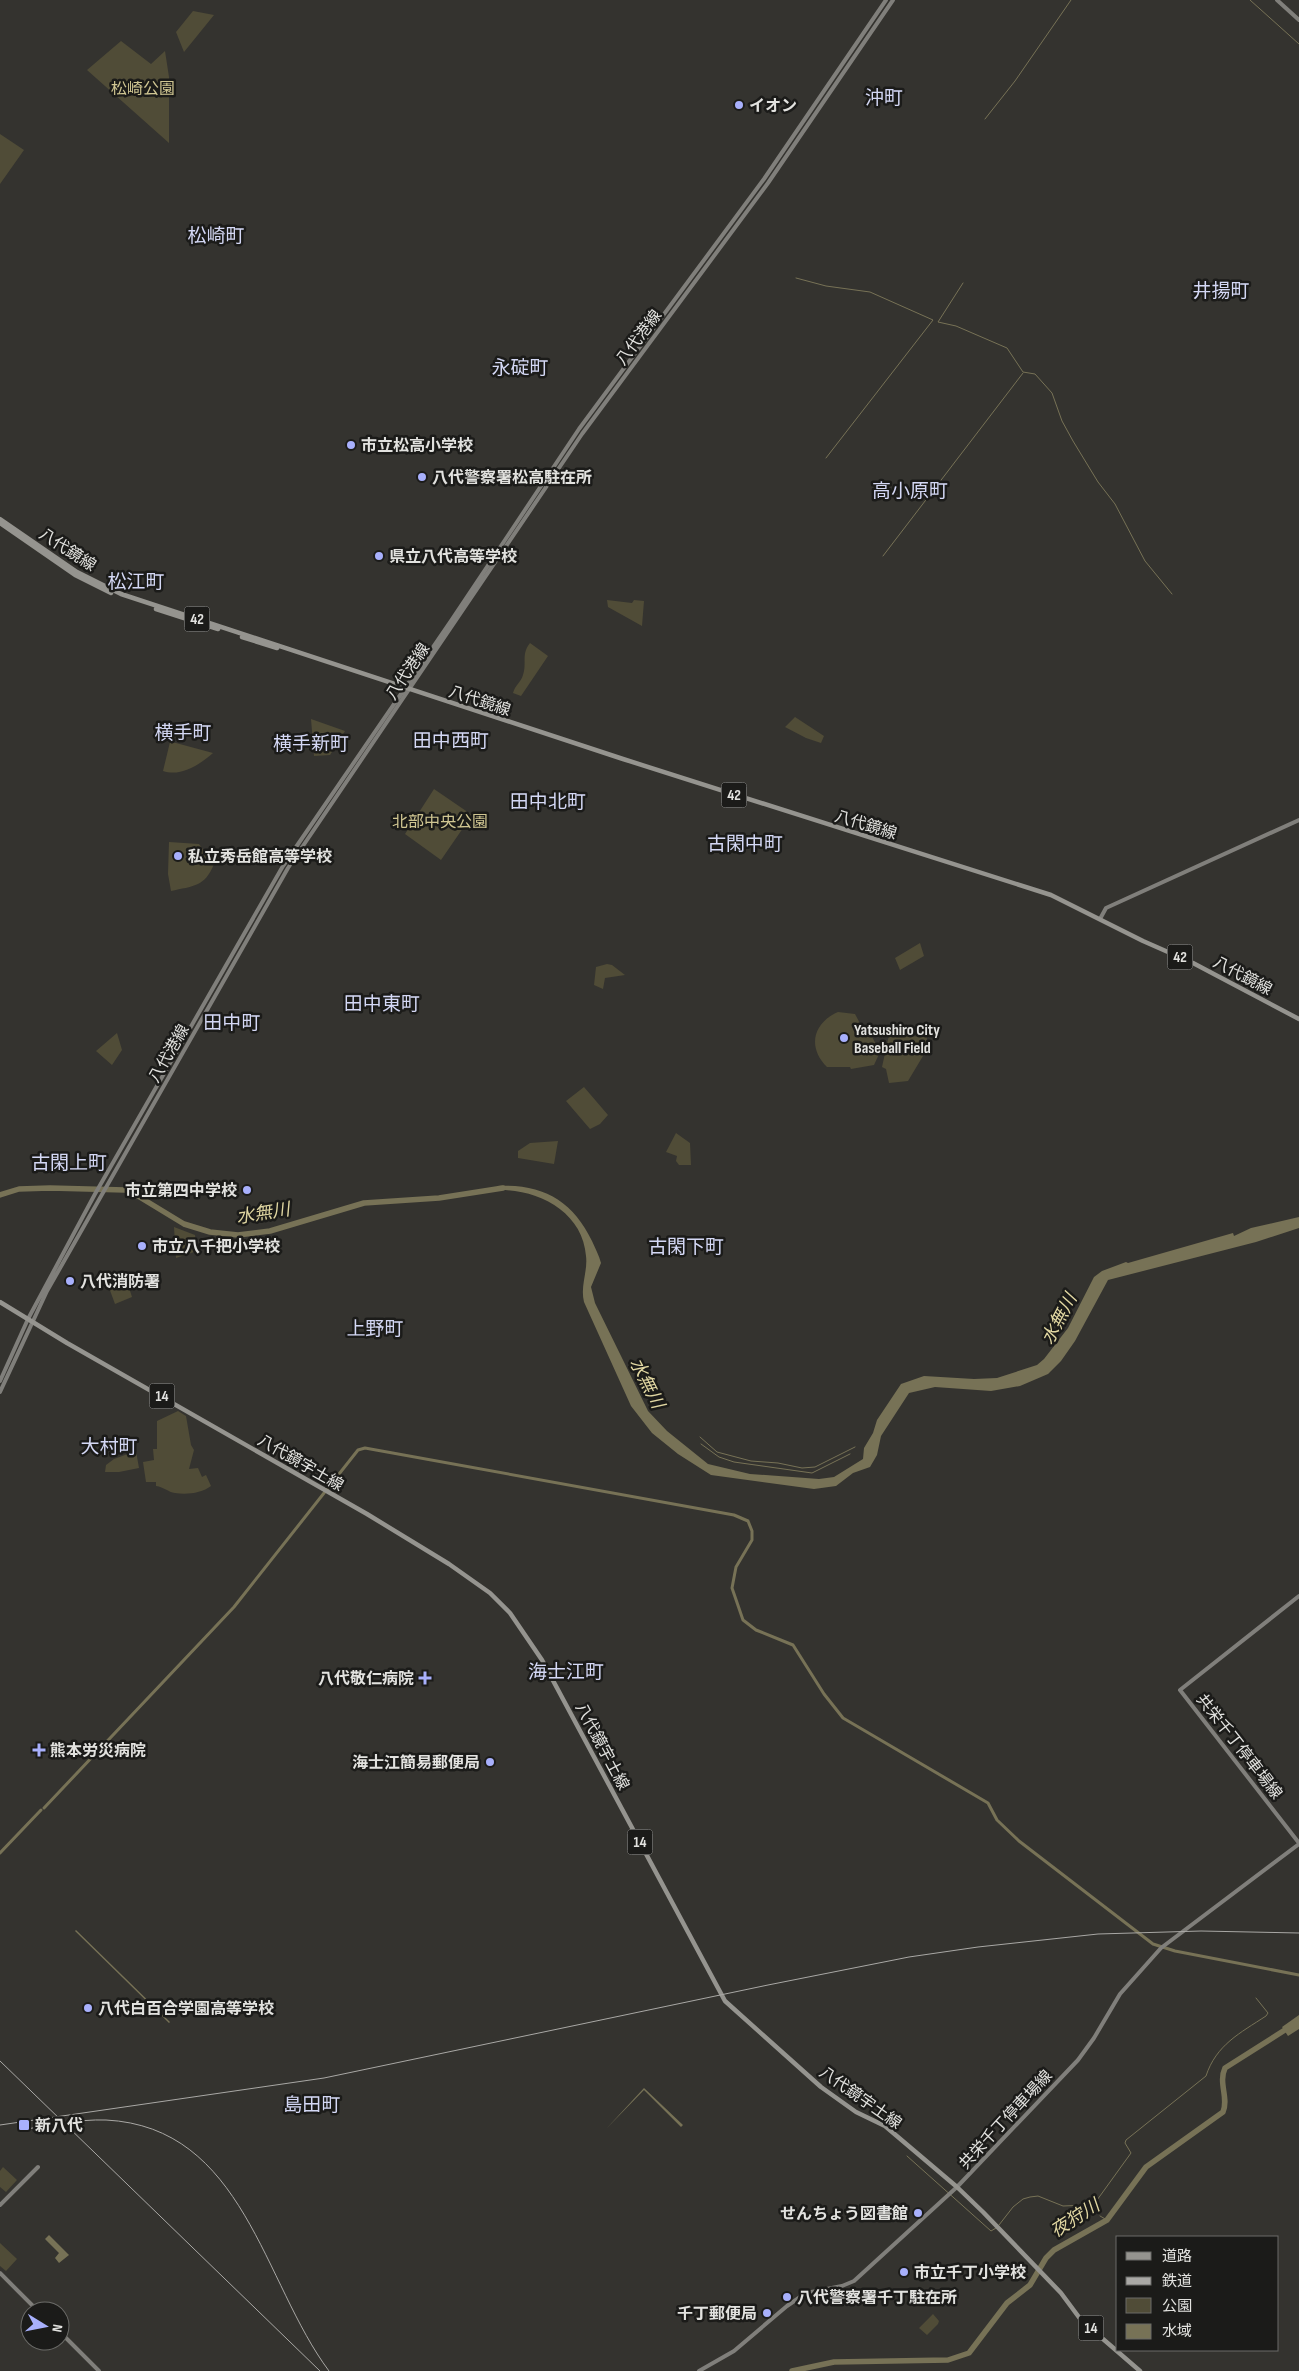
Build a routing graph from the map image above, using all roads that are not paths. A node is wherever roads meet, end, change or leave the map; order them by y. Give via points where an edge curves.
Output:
1 (886, 0) edge
2 (893, 0) edge
3 (1277, 0) edge
4 (1299, 20) edge
5 (0, 518) edge
6 (0, 523) edge
7 (407, 688) junction
8 (1299, 820) edge
9 (1100, 919) junction
10 (1299, 1019) edge
11 (110, 1173) junction
12 (0, 1302) edge
13 (30, 1320) junction
14 (0, 1381) edge
15 (0, 1392) edge
16 (1299, 1596) edge
17 (1299, 1844) edge
18 (38, 2167) dead end
19 (956, 2188) junction
20 (0, 2205) edge
21 (0, 2273) edge
22 (28, 2301) edge
23 (70, 2342) edge
24 (1116, 2350) edge
25 (1117, 2351) edge
26 (99, 2371) edge
27 (699, 2371) edge
28 (1140, 2371) edge

1 - 7 main road, 八代港線 via 764,179 579,429
2 - 7 main road, 八代港線 via 768,182 582,434
3 - 4 main road
5 - 7 main road, 八代鏡線 / 42 via 77,572 112,591
6 - 7 main road, 八代鏡線 / 42 via 75,575 103,590
7 - 9 main road, 八代鏡線 / 42 via 807,819 1037,890
7 - 11 main road, 八代港線 via 288,868
8 - 9 main road via 1106,908
9 - 10 main road, 八代鏡線 / 42 via 1220,976
11 - 13 main road, 八代港線
11 - 13 main road, 八代港線 via 95,1194
12 - 13 main road, 八代鏡宇土線 / 14
13 - 14 main road, 八代港線
13 - 15 main road, 八代港線
13 - 19 main road, 八代鏡宇土線 / 14 via 332,1494 449,1564 490,1593 510,1613 542,1660 725,2001 822,2086 856,2112 885,2126
16 - 17 main road, 共栄千丁停車場線 via 1180,1690
17 - 19 main road, 共栄千丁停車場線 via 1161,1948 1120,1994 1078,2060
18 - 20 main road
19 - 24 main road, 14 via 1048,2280 1081,2320
19 - 27 main road, 共栄千丁停車場線 via 854,2281 806,2293 734,2352
21 - 22 main road
23 - 26 main road
25 - 28 main road, 14

